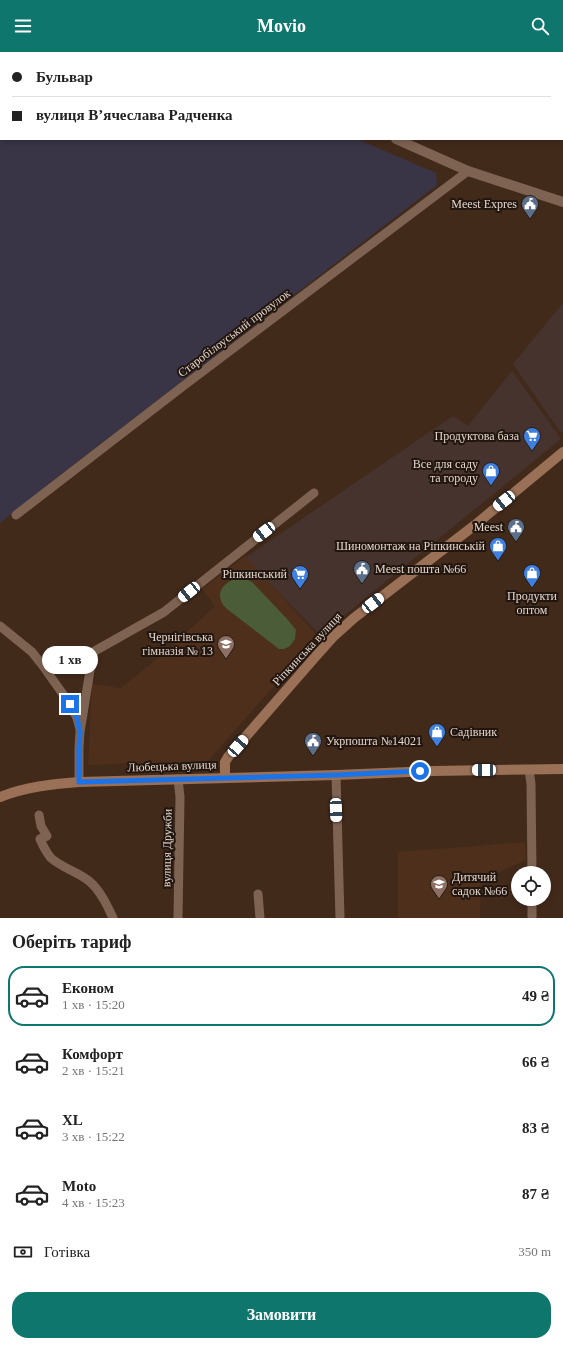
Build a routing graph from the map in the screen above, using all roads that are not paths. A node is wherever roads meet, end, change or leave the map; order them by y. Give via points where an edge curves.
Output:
1 (398, 140) edge
2 (468, 171) junction
3 (563, 202) edge
4 (563, 452) edge
5 (314, 493) dead end
6 (16, 515) dead end
7 (0, 626) edge
8 (80, 732) junction
9 (563, 769) edge
10 (529, 770) junction
11 (336, 775) junction
12 (225, 777) junction
13 (178, 779) junction
14 (79, 782) junction
15 (0, 797) edge
16 (39, 815) dead end
17 (532, 866) edge
18 (258, 894) dead end
19 (532, 906) edge
20 (113, 918) edge
21 (178, 918) edge
22 (260, 918) edge
23 (340, 918) edge
24 (532, 918) edge

1 - 2 street
2 - 3 street
2 - 6 street, Старобілоуський провулок
4 - 12 main road, Ріпкинська вулиця via 334,636 228,757 225,762
5 - 8 street via 164,612 93,652
7 - 8 street via 32,652 43,666 70,704
8 - 14 street
9 - 10 main road, Любецька вулиця
10 - 11 main road, Любецька вулиця
10 - 17 street
11 - 12 main road, Любецька вулиця
11 - 23 street
12 - 13 main road, Любецька вулиця
13 - 14 main road, Любецька вулиця
13 - 21 street, вулиця Дружби
14 - 15 main road, Любецька вулиця via 24,789
16 - 20 street via 45,849 60,864 91,882
18 - 22 street
19 - 24 street

